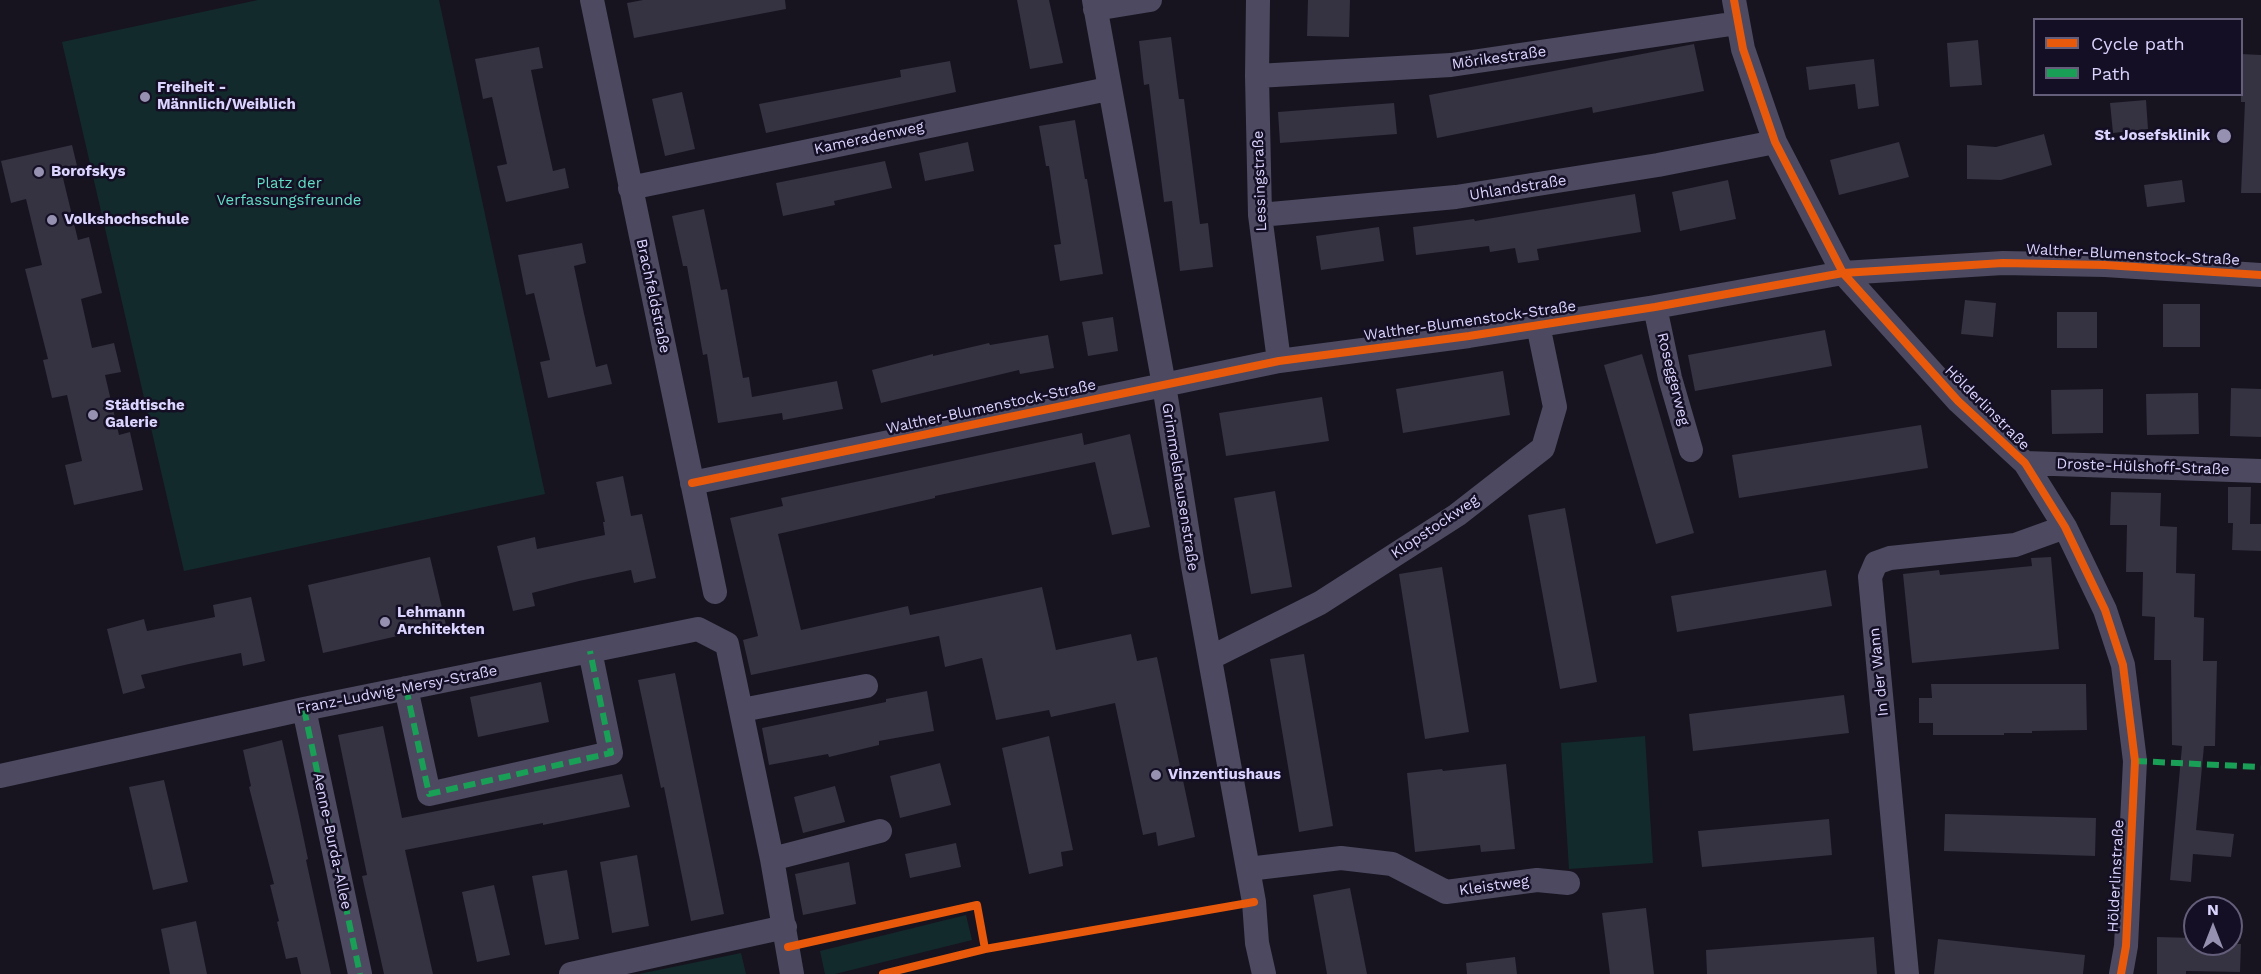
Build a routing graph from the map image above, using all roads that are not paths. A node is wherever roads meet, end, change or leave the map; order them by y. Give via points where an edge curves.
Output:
1 (592, 0) edge
2 (1150, 0) edge
3 (1258, 0) edge
4 (1094, 4) edge
5 (1736, 12) edge
6 (1257, 76) junction
7 (1108, 89) junction
8 (1775, 142) junction
9 (630, 188) junction
10 (1260, 215) junction
11 (1843, 273) junction
12 (2261, 275) edge
13 (1655, 307) junction
14 (1538, 325) junction
15 (1279, 361) junction
16 (1164, 385) junction
17 (1691, 450) dead end
18 (2025, 464) junction
19 (2261, 471) edge
20 (692, 483) junction
21 (2065, 527) junction
22 (716, 592) dead end
23 (590, 651) junction
24 (1210, 658) junction
25 (866, 686) dead end
26 (406, 688) junction
27 (304, 709) junction
28 (742, 710) junction
29 (0, 776) edge
30 (880, 831) dead end
31 (772, 859) junction
32 (1248, 869) junction
33 (1568, 884) dead end
34 (785, 927) junction
35 (360, 974) edge
36 (571, 974) edge
37 (792, 974) edge
38 (1264, 974) edge
39 (1908, 974) edge
40 (2121, 974) edge

1 - 9 street, Brachfeldstraße
2 - 4 street
3 - 6 street, Lessingstraße
4 - 7 street, Grimmelshausenstraße
5 - 6 street, Mörikestraße via 1451,65
5 - 8 street, Hölderlinstraße via 1743,49
6 - 10 street, Lessingstraße
7 - 9 street, Kameradenweg
7 - 16 street, Grimmelshausenstraße
8 - 10 street, Uhlandstraße via 1456,197
8 - 11 street, Hölderlinstraße
9 - 20 street, Brachfeldstraße
10 - 15 street, Lessingstraße
11 - 12 street, Walther-Blumenstock-Straße via 2003,263
11 - 13 street, Walther-Blumenstock-Straße
11 - 18 street, Hölderlinstraße via 1958,400
13 - 14 street, Walther-Blumenstock-Straße
13 - 17 street, Roseggerweg
14 - 15 street, Walther-Blumenstock-Straße
14 - 24 street, Klopstockweg via 1555,407 1544,448 1457,516 1320,603
15 - 16 street, Walther-Blumenstock-Straße
16 - 20 street, Walther-Blumenstock-Straße
16 - 24 street, Grimmelshausenstraße
18 - 19 street, Droste-Hülshoff-Straße
18 - 21 street, Hölderlinstraße
20 - 22 street, Brachfeldstraße
21 - 39 street, In der Wann via 2015,545 1890,558 1876,564 1870,577
21 - 40 street, Hölderlinstraße via 2105,610 2123,665 2135,761 2126,946
23 - 26 street, Franz-Ludwig-Mersy-Straße
23 - 26 street via 612,753 429,794
23 - 28 street, Franz-Ludwig-Mersy-Straße via 698,629 727,644
24 - 32 street, Grimmelshausenstraße
25 - 28 street
26 - 27 street, Franz-Ludwig-Mersy-Straße
27 - 29 street, Franz-Ludwig-Mersy-Straße
27 - 35 street, Aenne-Burda-Allee
28 - 31 street, Franz-Ludwig-Mersy-Straße
30 - 31 street
31 - 34 street, Franz-Ludwig-Mersy-Straße
32 - 33 street, Kleistweg via 1341,858 1392,864 1446,892 1537,880
32 - 38 street, Grimmelshausenstraße
34 - 36 street
34 - 37 street, Franz-Ludwig-Mersy-Straße

